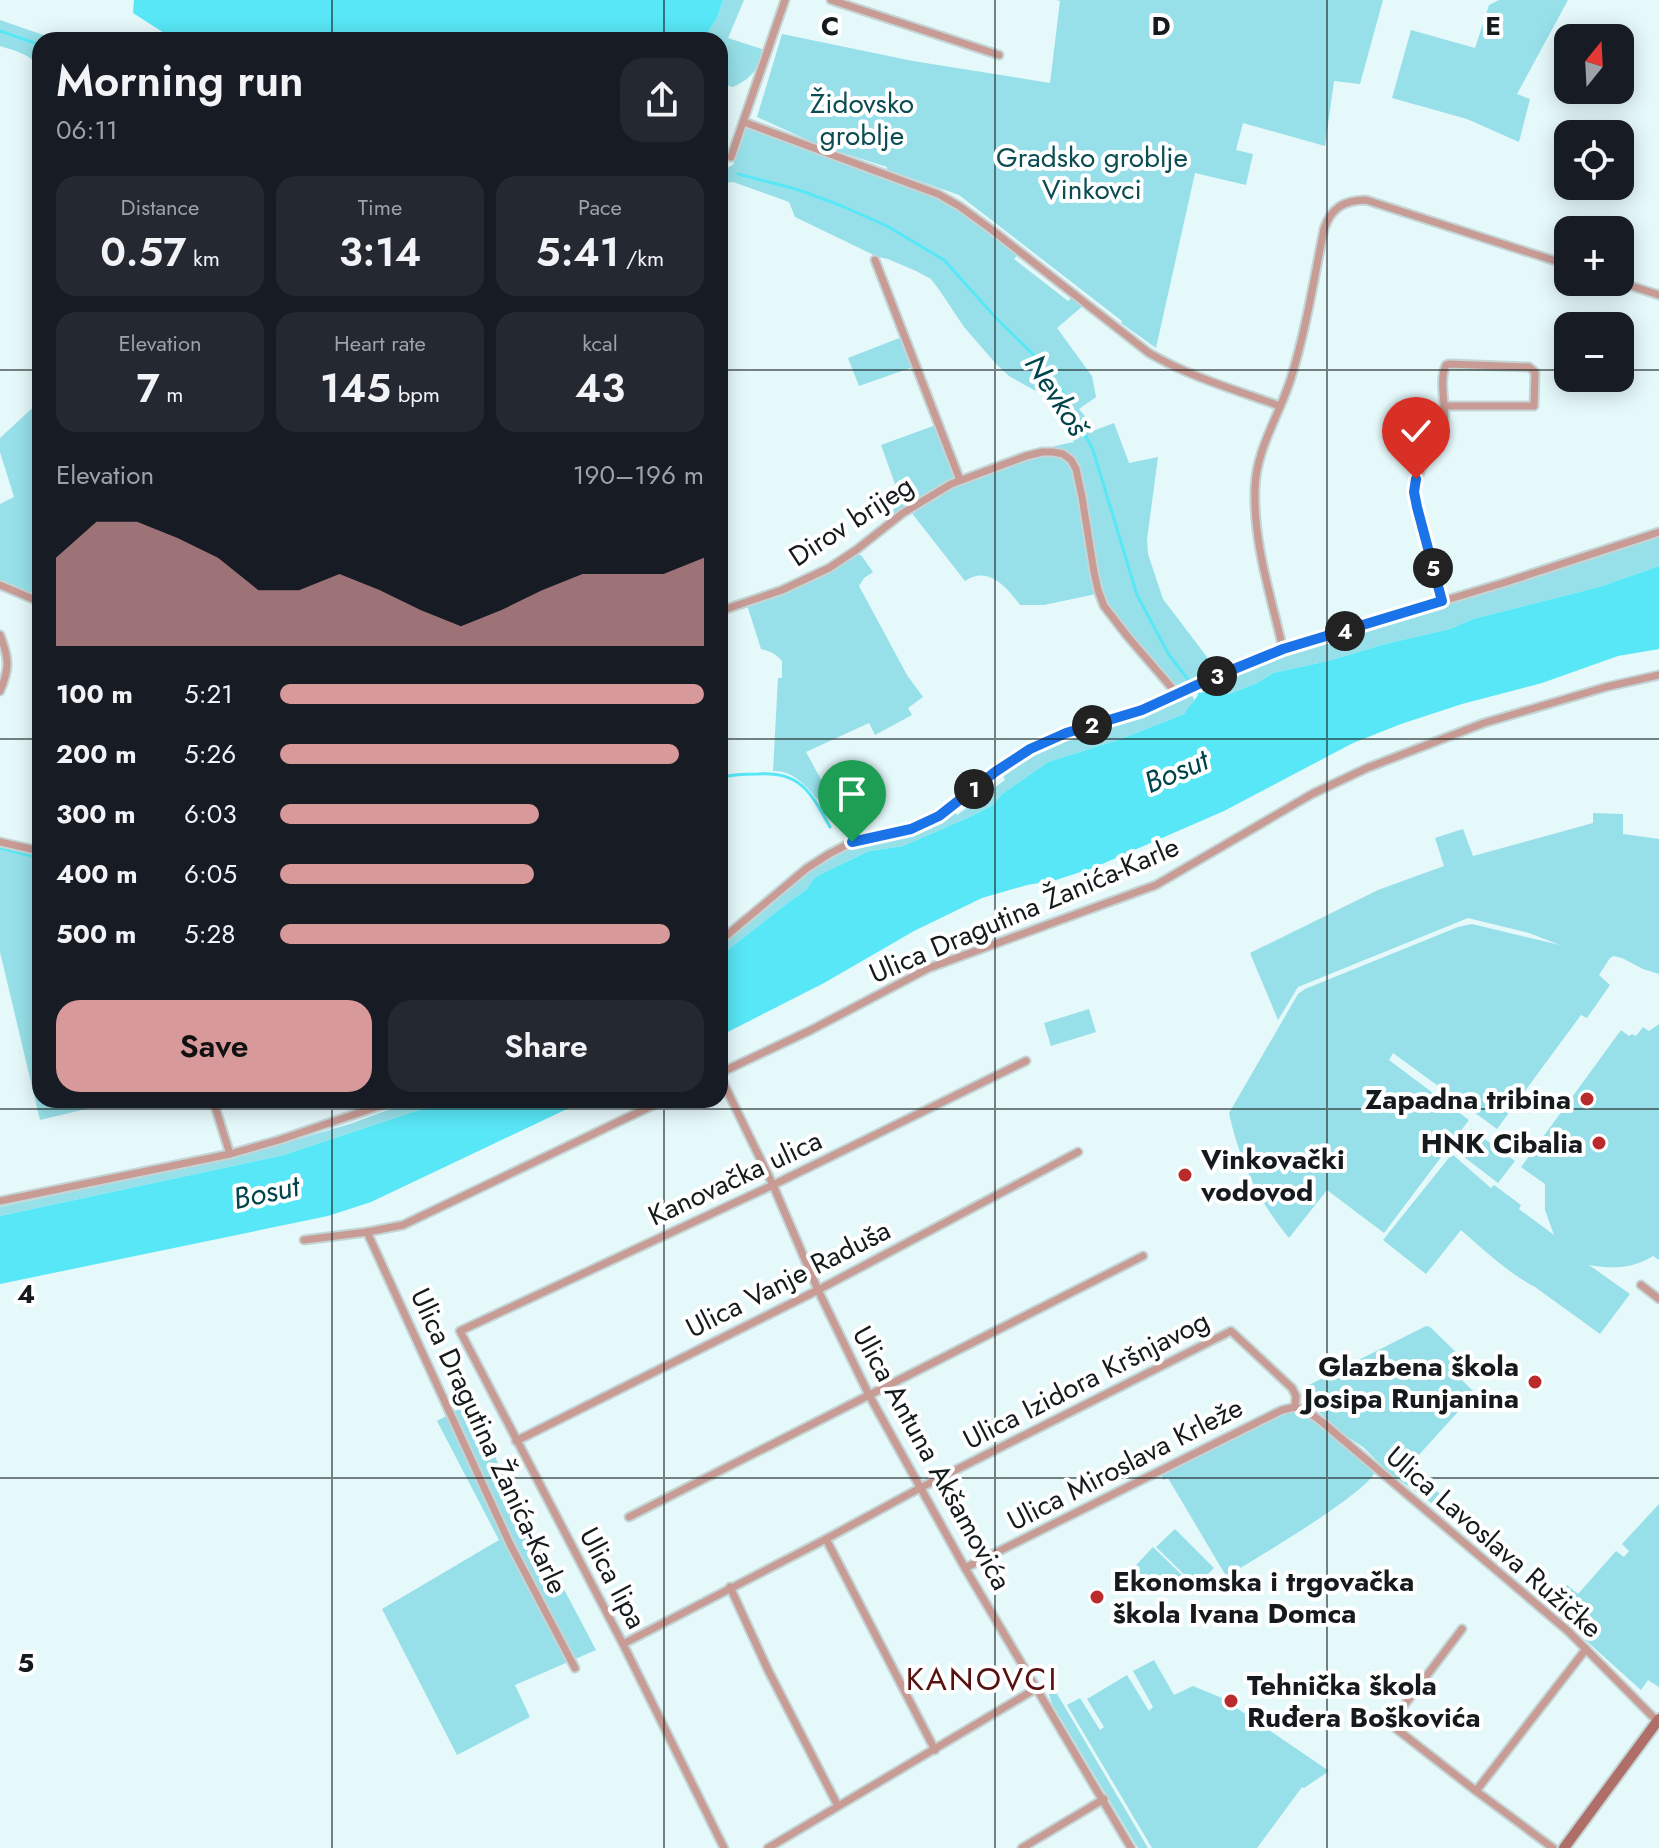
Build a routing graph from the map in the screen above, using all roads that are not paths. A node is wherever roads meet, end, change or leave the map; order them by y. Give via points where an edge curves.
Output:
1 (785, 0) edge
2 (831, 0) edge
3 (999, 55) dead end
4 (744, 122) junction
5 (731, 157) dead end
6 (875, 260) dead end
7 (1554, 260) edge
8 (1634, 287) edge
9 (1659, 295) edge
10 (1280, 406) junction
11 (1444, 406) junction
12 (960, 480) junction
13 (1659, 532) edge
14 (0, 585) edge
15 (32, 599) edge
16 (1442, 601) junction
17 (728, 608) edge
18 (0, 635) edge
19 (1283, 649) junction
20 (1659, 675) edge
21 (0, 691) edge
22 (1182, 693) junction
23 (0, 842) edge
24 (32, 849) edge
25 (728, 934) edge
26 (1026, 1061) dead end
27 (728, 1070) edge
28 (728, 1091) edge
29 (216, 1108) edge
30 (374, 1108) edge
31 (647, 1108) edge
32 (1078, 1152) dead end
33 (230, 1154) junction
34 (773, 1185) junction
35 (0, 1201) edge
36 (367, 1232) junction
37 (304, 1240) dead end
38 (1143, 1256) dead end
39 (1641, 1285) dead end
40 (818, 1290) junction
41 (1659, 1299) edge
42 (460, 1331) joint
43 (869, 1395) junction
44 (1295, 1407) junction
45 (516, 1441) junction
46 (920, 1488) junction
47 (629, 1517) dead end
48 (826, 1539) junction
49 (965, 1568) junction
50 (730, 1587) junction
51 (1462, 1629) dead end
52 (623, 1644) junction
53 (1586, 1649) junction
54 (575, 1668) dead end
55 (1037, 1688) junction
56 (1659, 1721) edge
57 (935, 1750) junction
58 (1476, 1791) junction
59 (1104, 1799) junction
60 (838, 1806) junction
61 (724, 1848) edge
62 (768, 1848) edge
63 (1022, 1848) edge
64 (1131, 1848) edge
65 (1553, 1848) edge
66 (1564, 1848) edge

1 - 4 street
2 - 3 street
4 - 5 street
4 - 10 street via 938,194 1149,353
6 - 12 street
7 - 10 street via 1373,202 1336,207 1327,220 1297,356
8 - 9 street
10 - 19 street via 1255,486 1262,567
11 - 11 street via 1446,365 1529,367 1535,372 1534,406
11 - 16 street via 1443,428 1422,464 1414,492
12 - 17 street, Dirov brijeg via 923,500 829,568
12 - 22 street, Dirov brijeg via 1042,452 1071,460 1104,606
13 - 16 street
14 - 15 street
16 - 19 street
18 - 21 street via 8,659
19 - 22 street
20 - 27 street, Ulica Dragutina Žanića-Karle via 1484,723 1367,768 1156,885 929,968
22 - 25 street via 1030,749 939,816 829,854
23 - 24 street
26 - 34 street, Kanovačka ulica
28 - 34 street, Ulica Antuna Akšamovića
29 - 33 street
30 - 33 street
31 - 36 street via 403,1225
32 - 40 street, Ulica Vanje Raduša
33 - 35 street
34 - 40 street, Ulica Antuna Akšamovića
34 - 42 street, Kanovačka ulica
36 - 37 street
36 - 54 street, Ulica Dragutina Žanića-Karle via 510,1544
38 - 43 street
39 - 41 street
40 - 43 street, Ulica Antuna Akšamovića
40 - 45 street, Ulica Vanje Raduša
42 - 45 street, Ulica lipa
43 - 46 street, Ulica Antuna Akšamovića
43 - 47 street
44 - 46 street, Ulica Izidora Kršnjavog via 1292,1388 1231,1331
44 - 49 street, Ulica Miroslava Krleže
44 - 53 street, Ulica Lavoslava Ružičke via 1322,1422
45 - 52 street, Ulica lipa
46 - 48 street, Ulica Izidora Kršnjavog
46 - 49 street, Ulica Antuna Akšamovića
48 - 50 street, Ulica Izidora Kršnjavog
48 - 57 street
49 - 55 street, Ulica Antuna Akšamovića
50 - 52 street, Ulica Izidora Kršnjavog
50 - 60 street
51 - 58 street via 1390,1724
52 - 61 street, Ulica lipa
53 - 56 street, Ulica Lavoslava Ružičke
53 - 58 street
55 - 57 street
55 - 59 street, Ulica Antuna Akšamovića
56 - 66 main road
57 - 60 street
58 - 65 street
59 - 63 street
59 - 64 street, Ulica Antuna Akšamovića
60 - 62 street

